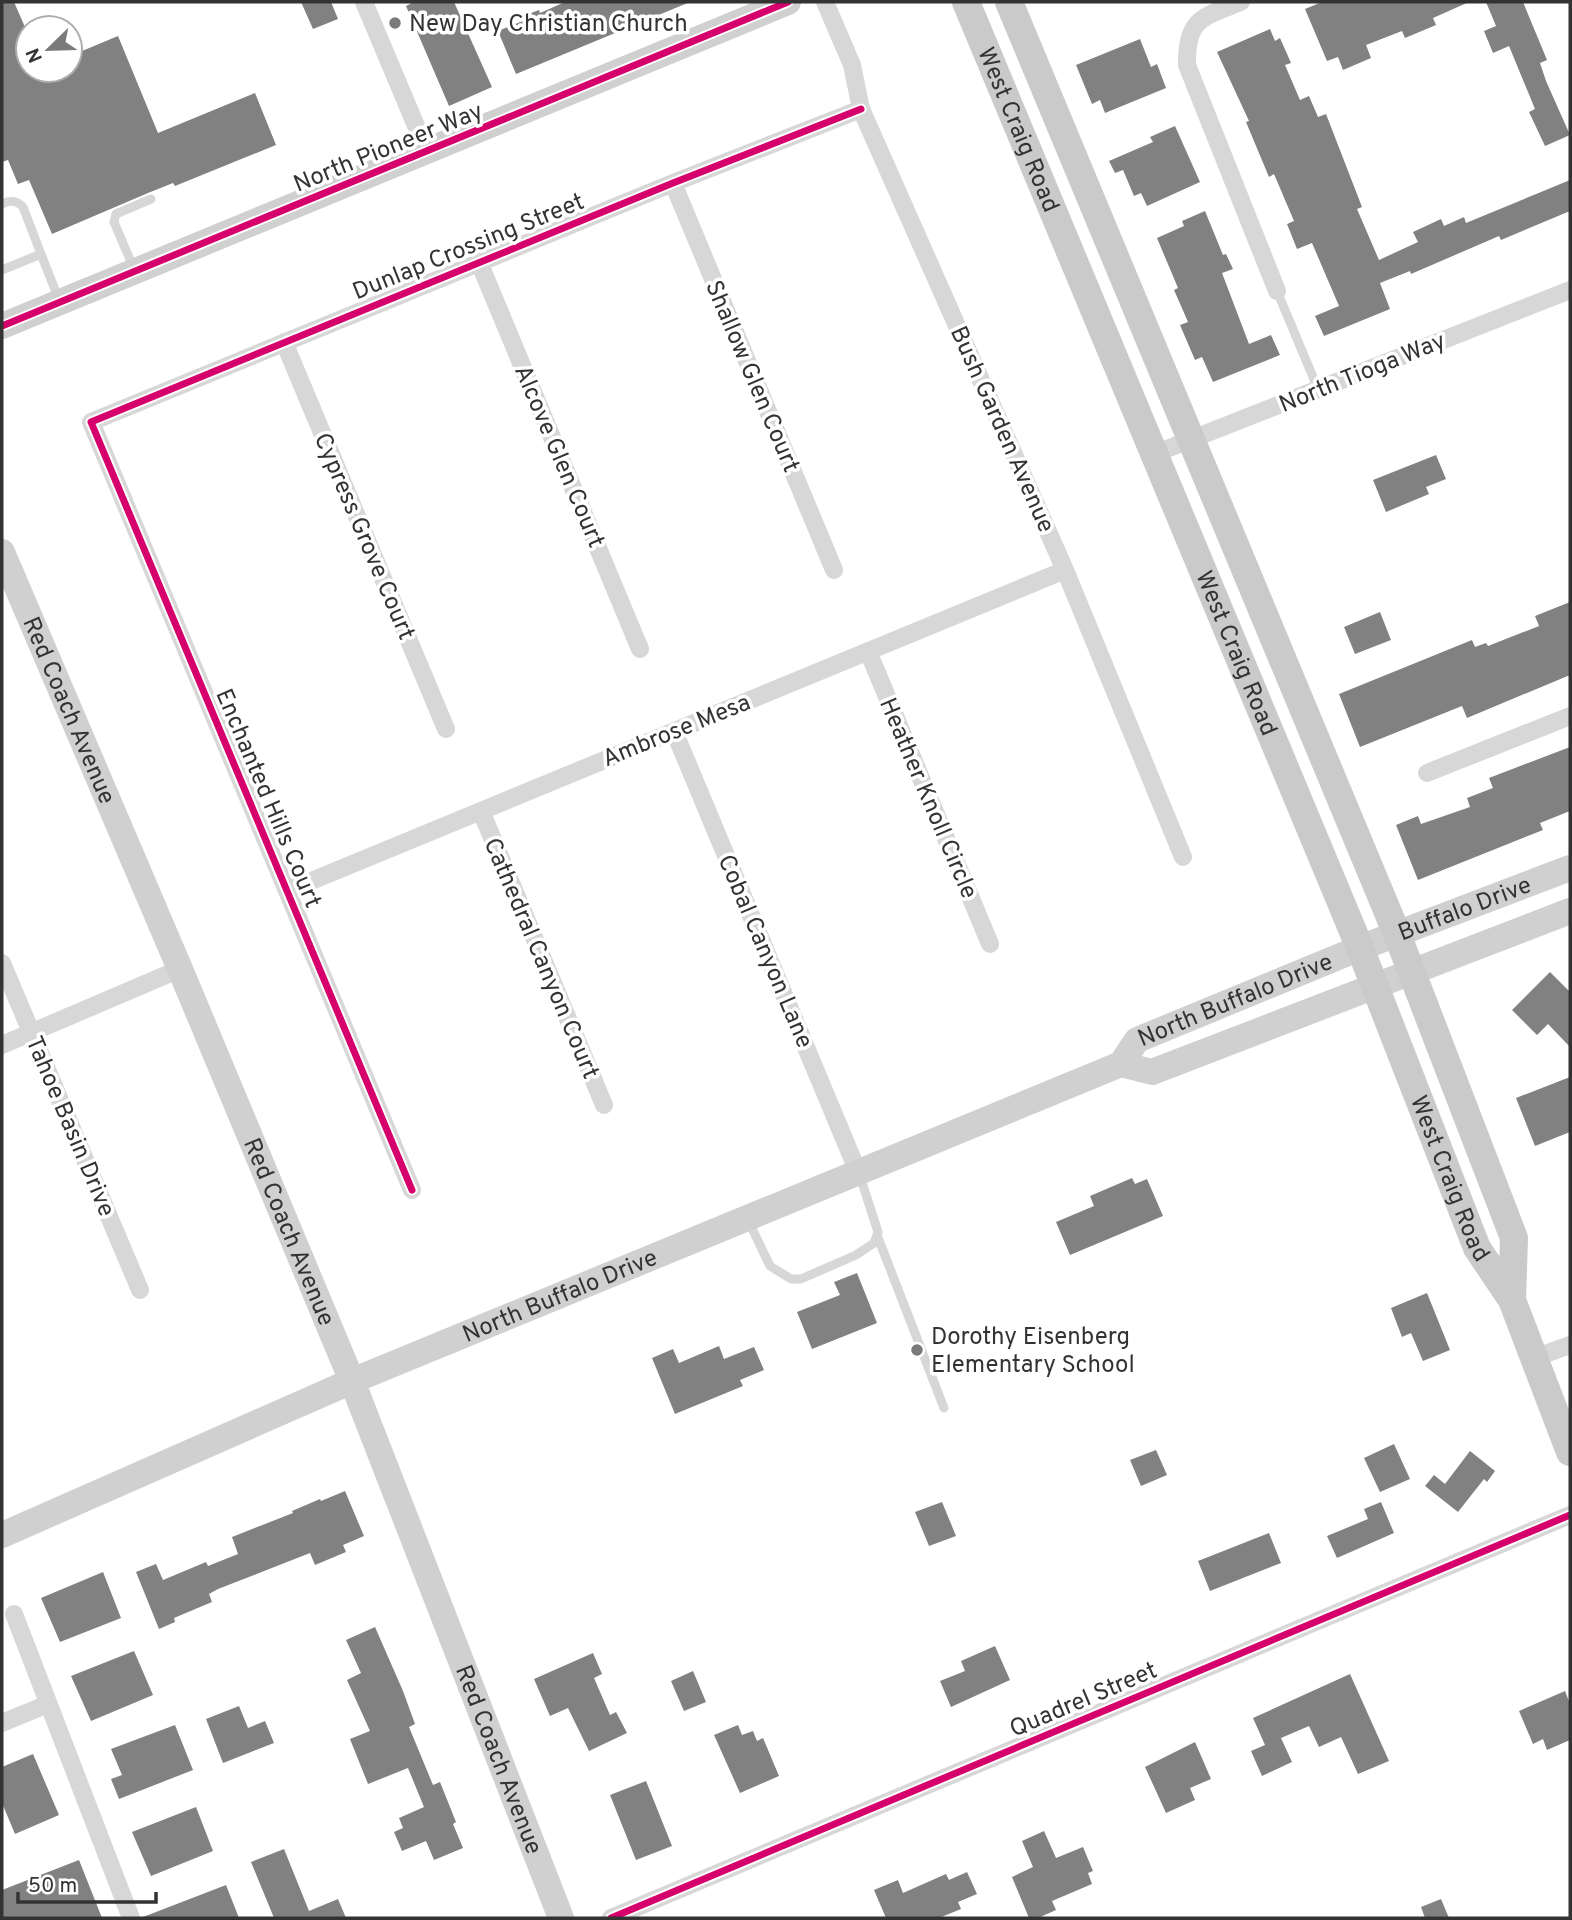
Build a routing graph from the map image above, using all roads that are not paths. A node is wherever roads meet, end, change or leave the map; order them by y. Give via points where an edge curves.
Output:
1 (363, 2) edge
2 (788, 2) edge
3 (825, 2) edge
4 (966, 2) edge
5 (1009, 2) edge
6 (1241, 2) edge
7 (861, 108) junction
8 (427, 152) junction
9 (673, 183) junction
10 (151, 199) dead end
11 (2, 204) edge
12 (41, 254) junction
13 (479, 262) junction
14 (2, 270) edge
15 (134, 271) junction
16 (1570, 290) edge
17 (1277, 291) joint
18 (60, 301) junction
19 (2, 326) edge
20 (284, 342) junction
21 (1318, 389) junction
22 (91, 422) joint
23 (1190, 440) junction
24 (1154, 454) junction
25 (2, 552) edge
26 (834, 570) dead end
27 (1065, 570) junction
28 (640, 649) dead end
29 (868, 651) junction
30 (1570, 716) edge
31 (446, 729) dead end
32 (674, 731) junction
33 (1427, 773) dead end
34 (481, 811) junction
35 (1183, 857) dead end
36 (1570, 868) edge
37 (287, 891) junction
38 (1570, 911) edge
39 (1397, 934) junction
40 (990, 944) dead end
41 (1360, 948) junction
42 (2, 963) edge
43 (180, 968) junction
44 (1411, 971) junction
45 (1374, 985) junction
46 (32, 1032) junction
47 (2, 1045) edge
48 (1121, 1064) junction
49 (604, 1105) dead end
50 (858, 1172) junction
51 (412, 1190) dead end
52 (747, 1218) junction
53 (877, 1235) junction
54 (140, 1290) dead end
55 (1512, 1300) junction
56 (1570, 1345) edge
57 (1534, 1358) junction
58 (352, 1381) junction
59 (944, 1408) dead end
60 (1570, 1452) edge
61 (1570, 1515) edge
62 (2, 1535) edge
63 (13, 1614) dead end
64 (48, 1704) junction
65 (2, 1723) edge
66 (131, 1918) edge
67 (561, 1918) edge
68 (611, 1918) edge

1 - 8 street
2 - 8 street, North Pioneer Way
3 - 7 street, Bush Garden Avenue via 852,65
4 - 24 main road, West Craig Road
5 - 23 main road, West Craig Road
6 - 17 street via 1203,17 1191,30 1187,65
7 - 9 street, Dunlap Crossing Street
7 - 27 street, Bush Garden Avenue
8 - 15 street, North Pioneer Way
9 - 13 street, Dunlap Crossing Street
9 - 26 street, Shallow Glen Court
10 - 15 lane via 116,214 114,222
11 - 12 lane via 10,200 23,207
12 - 14 lane
12 - 18 lane
13 - 20 street, Dunlap Crossing Street
13 - 28 street, Alcove Glen Court
15 - 18 street, North Pioneer Way
16 - 21 street, North Tioga Way
17 - 21 lane
18 - 19 street, North Pioneer Way
20 - 22 street, Dunlap Crossing Street
20 - 31 street, Cypress Grove Court
21 - 23 street, North Tioga Way
22 - 37 street, Enchanted Hills Court
23 - 24 street, North Tioga Way
23 - 39 main road, West Craig Road
24 - 41 main road, West Craig Road
25 - 43 street, Red Coach Avenue
27 - 29 street, Ambrose Mesa
27 - 35 street, Bush Garden Avenue
29 - 32 street, Ambrose Mesa
29 - 40 street, Heather Knoll Circle
30 - 33 street
32 - 34 street, Ambrose Mesa
32 - 50 street, Cobal Canyon Lane
34 - 37 street, Ambrose Mesa
34 - 49 street, Cathedral Canyon Court
36 - 39 street, Buffalo Drive
37 - 51 street, Enchanted Hills Court
38 - 44 street, Buffalo Drive
39 - 41 street, Buffalo Drive
39 - 44 main road, West Craig Road
41 - 45 main road, West Craig Road
41 - 48 street, North Buffalo Drive via 1137,1040
42 - 46 street, Tahoe Basin Drive
43 - 46 street
43 - 58 street, Red Coach Avenue
44 - 45 street, Buffalo Drive
44 - 55 main road, West Craig Road via 1514,1238
45 - 48 street, North Buffalo Drive via 1152,1072
45 - 55 main road, West Craig Road via 1477,1248
46 - 47 street
46 - 54 street, Tahoe Basin Drive
48 - 50 street, North Buffalo Drive
50 - 52 street, North Buffalo Drive
50 - 53 lane
52 - 53 lane via 770,1266 791,1279 856,1255 874,1243
52 - 58 street, North Buffalo Drive
53 - 59 lane
55 - 57 main road, West Craig Road
56 - 57 street
57 - 60 main road, West Craig Road
58 - 62 street, North Buffalo Drive
58 - 67 street, Red Coach Avenue
61 - 68 street, Quadrel Street
63 - 64 street
64 - 65 street
64 - 66 street

